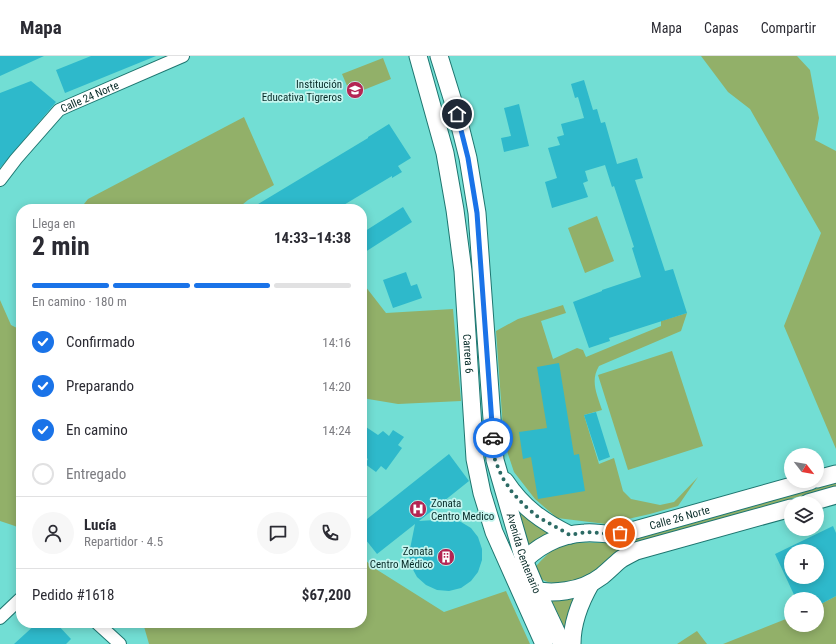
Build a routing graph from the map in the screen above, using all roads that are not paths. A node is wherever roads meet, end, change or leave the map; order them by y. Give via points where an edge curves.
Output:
1 (183, 56) edge
2 (418, 56) edge
3 (441, 63) edge
4 (424, 76) junction
5 (0, 180) edge
6 (495, 460) junction
7 (836, 474) edge
8 (824, 477) edge
9 (785, 488) edge
10 (836, 495) edge
11 (824, 498) edge
12 (784, 510) edge
13 (570, 535) junction
14 (524, 560) junction
15 (515, 580) junction
16 (590, 583) junction
17 (537, 592) junction
18 (16, 603) edge
19 (0, 618) edge
20 (102, 628) edge
21 (120, 644) edge
22 (544, 644) edge
23 (562, 644) edge
24 (572, 644) edge

1 - 5 street, Calle 24 Norte via 59,110
2 - 4 main road, Carrera 6
3 - 4 street
3 - 6 main road, Avenida Centenario via 468,158 477,213
4 - 15 main road, Carrera 6 via 445,153 455,210 463,271 475,459 494,532
6 - 13 main road via 502,477 524,505 538,517
6 - 14 main road, Avenida Centenario
7 - 8 main road
9 - 13 main road, Calle 26 Norte via 628,532 586,532
10 - 11 main road
12 - 16 main road, Calle 26 Norte via 636,551
13 - 14 main road, Calle 26 Norte via 538,548
14 - 15 main road, Calle 26 Norte
14 - 17 main road, Avenida Centenario
15 - 17 main road, Calle 26 Norte
15 - 22 main road, Carrera 6
16 - 17 main road, Calle 26 Norte via 574,589
16 - 24 main road via 575,618
17 - 23 main road, Avenida Centenario
18 - 19 street
20 - 21 street

